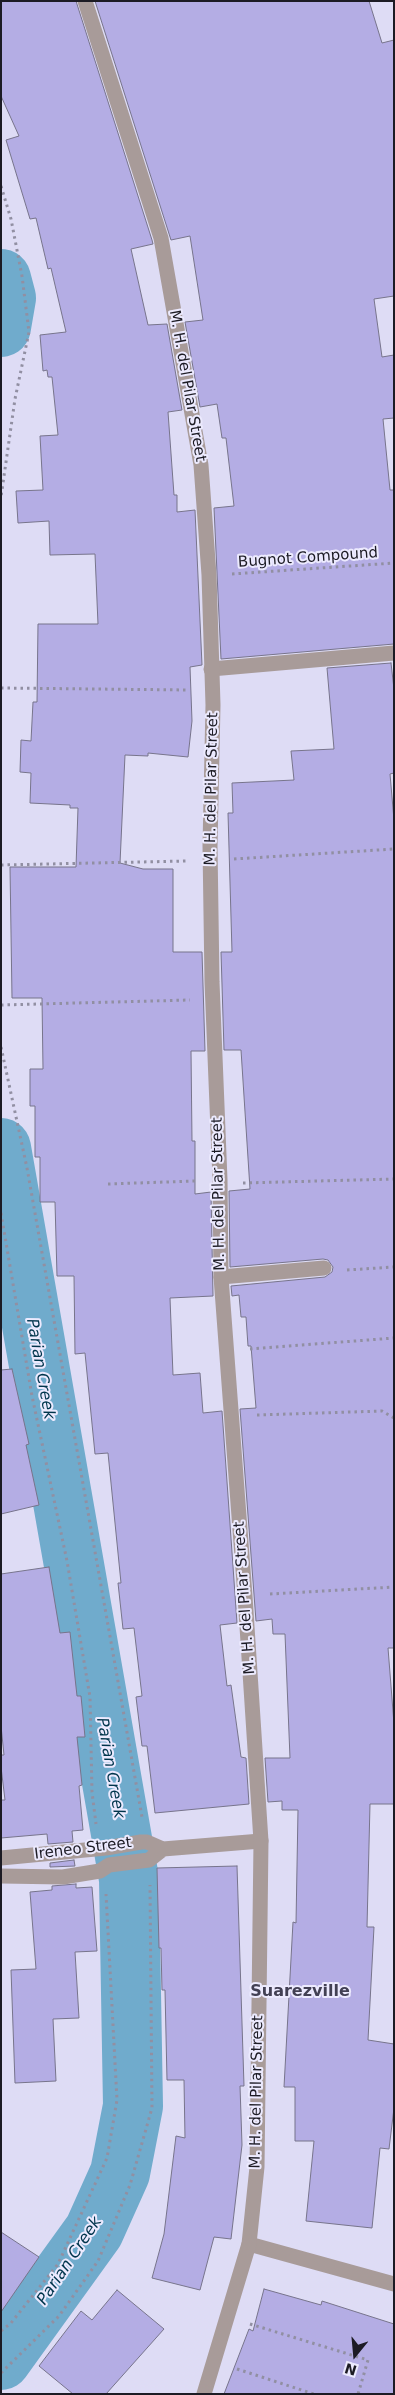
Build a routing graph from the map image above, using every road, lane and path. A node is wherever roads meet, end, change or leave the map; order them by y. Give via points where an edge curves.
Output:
1 (85, 1) edge
2 (1, 186) edge
3 (1, 498) edge
4 (394, 563) edge
5 (224, 575) dead end
6 (394, 653) edge
7 (212, 669) junction
8 (1, 688) edge
9 (212, 690) junction
10 (394, 849) edge
11 (211, 861) junction
12 (1, 865) edge
13 (213, 999) junction
14 (1, 1005) edge
15 (1, 1047) edge
16 (394, 1179) edge
17 (220, 1180) junction
18 (108, 1184) dead end
19 (1, 1213) edge
20 (394, 1267) edge
21 (324, 1268) joint
22 (221, 1277) junction
23 (394, 1338) edge
24 (226, 1352) junction
25 (232, 1416) junction
26 (394, 1418) edge
27 (394, 1587) edge
28 (269, 1594) dead end
29 (261, 1841) junction
30 (144, 1842) junction
31 (102, 1848) junction
32 (163, 1849) junction
33 (1, 1858) edge
34 (147, 1860) junction
35 (104, 1868) junction
36 (1, 1876) edge
37 (249, 2244) junction
38 (394, 2284) edge
39 (228, 2318) junction
40 (1, 2331) edge
41 (236, 2369) dead end
42 (1, 2373) edge
43 (204, 2394) edge
44 (314, 2394) edge
45 (358, 2394) edge

1 - 7 street, M. H. del Pilar Street via 161,238 201,465
2 - 3 path via 22,276 29,332 15,399
4 - 5 path, Bugnot Compound
6 - 7 street
7 - 9 street, M. H. del Pilar Street
8 - 9 path
9 - 11 street, M. H. del Pilar Street
10 - 11 path
11 - 12 path
11 - 13 street, M. H. del Pilar Street
13 - 14 path
13 - 17 street, M. H. del Pilar Street
15 - 30 path via 29,1177
16 - 17 path via 246,1184
17 - 18 path
17 - 22 street, M. H. del Pilar Street
19 - 31 path via 32,1396 67,1561 90,1697 92,1792
20 - 21 path
21 - 22 street
22 - 24 street, M. H. del Pilar Street
23 - 24 path
24 - 25 street, M. H. del Pilar Street
25 - 26 path via 382,1411
25 - 29 street, M. H. del Pilar Street
27 - 28 path
29 - 32 street, Ireneo Street
29 - 37 street, M. H. del Pilar Street via 257,2168
30 - 31 street, Ireneo Street
30 - 32 street, Ireneo Street
31 - 33 street, Ireneo Street
32 - 34 street, Ireneo Street
34 - 35 street, Ireneo Street
34 - 42 path via 152,2108 130,2185 98,2262 59,2316
35 - 36 street, Ireneo Street via 63,1877
35 - 40 path via 117,2100 107,2158 58,2264
37 - 38 street
37 - 39 street, M. H. del Pilar Street
39 - 43 street, M. H. del Pilar Street
39 - 45 path via 368,2360
41 - 44 path

